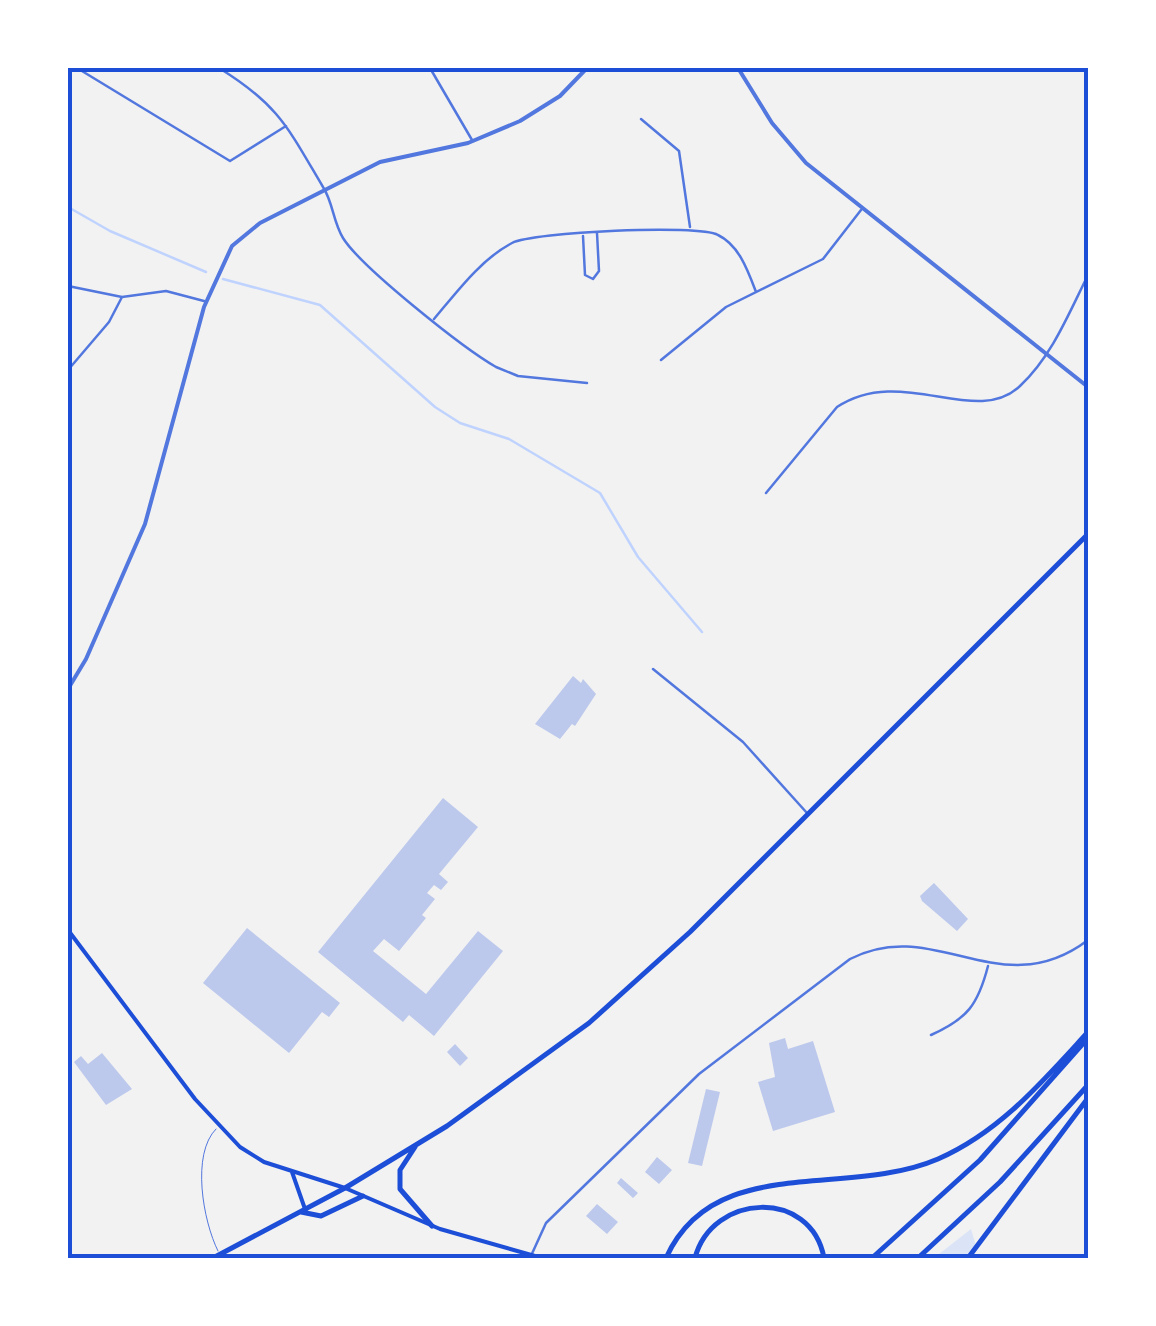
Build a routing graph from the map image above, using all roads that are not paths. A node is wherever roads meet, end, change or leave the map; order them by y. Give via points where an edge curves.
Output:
1 (77, 68) edge
2 (94, 68) edge
3 (219, 68) edge
4 (430, 68) edge
5 (587, 68) edge
6 (738, 68) edge
7 (88, 74) junction
8 (641, 118) dead end
9 (287, 125) junction
10 (473, 141) junction
11 (325, 189) junction
12 (862, 209) junction
13 (690, 228) junction
14 (597, 233) junction
15 (583, 235) junction
16 (1088, 275) edge
17 (68, 286) edge
18 (756, 292) junction
19 (122, 297) junction
20 (206, 301) junction
21 (434, 318) junction
22 (1048, 352) junction
23 (661, 360) dead end
24 (68, 370) edge
25 (586, 383) dead end
26 (1088, 387) edge
27 (766, 493) dead end
28 (1088, 534) edge
29 (653, 669) dead end
30 (68, 689) edge
31 (808, 814) junction
32 (68, 930) edge
33 (1088, 940) edge
34 (988, 965) junction
35 (1088, 1035) edge
36 (931, 1036) dead end
37 (1088, 1085) edge
38 (1088, 1098) edge
39 (219, 1126) junction
40 (417, 1144) junction
41 (292, 1172) junction
42 (345, 1188) junction
43 (363, 1196) junction
44 (303, 1211) junction
45 (432, 1226) junction
46 (216, 1257) edge
47 (530, 1257) edge
48 (542, 1258) edge
49 (664, 1258) edge
50 (695, 1258) edge
51 (824, 1258) edge
52 (872, 1258) edge
53 (918, 1258) edge
54 (968, 1258) edge

1 - 7 street
2 - 7 street
3 - 9 street via 264,96
4 - 10 street
5 - 10 street via 535,113
6 - 12 street via 793,149
7 - 9 street via 230,161
8 - 13 street via 679,151
9 - 11 street
10 - 11 street via 394,158
11 - 20 street via 240,237
11 - 21 street via 350,248
12 - 18 street via 822,259
12 - 22 street
13 - 14 street
13 - 18 street via 729,242
14 - 15 street
14 - 15 street via 599,271 593,279 585,275
15 - 21 street via 512,243
16 - 22 street
17 - 19 street
18 - 23 street via 726,306
19 - 20 street via 166,291
19 - 24 street via 110,322
20 - 30 street via 145,524
21 - 25 street via 502,370
22 - 26 street
22 - 27 street via 1019,387 992,402 907,389 852,398
28 - 31 main road
29 - 31 street via 743,742
31 - 40 main road via 589,1023
32 - 39 main road
33 - 34 street via 1026,966
34 - 36 street via 970,1014
34 - 47 street via 912,944 850,958 699,1074 546,1223
35 - 49 main road via 1022,1103 952,1152 878,1176 736,1192 698,1213
35 - 52 main road via 988,1151
37 - 53 main road via 1000,1182
38 - 54 main road
39 - 41 main road via 252,1155
39 - 46 lane via 204,1157
40 - 42 main road
40 - 45 main road via 400,1170 400,1189
41 - 42 main road
41 - 44 main road
42 - 43 main road
42 - 44 main road
43 - 44 main road via 321,1216
43 - 45 main road
44 - 46 main road
45 - 47 main road
47 - 48 main road
50 - 51 main road via 718,1220 761,1206 785,1210 807,1225

